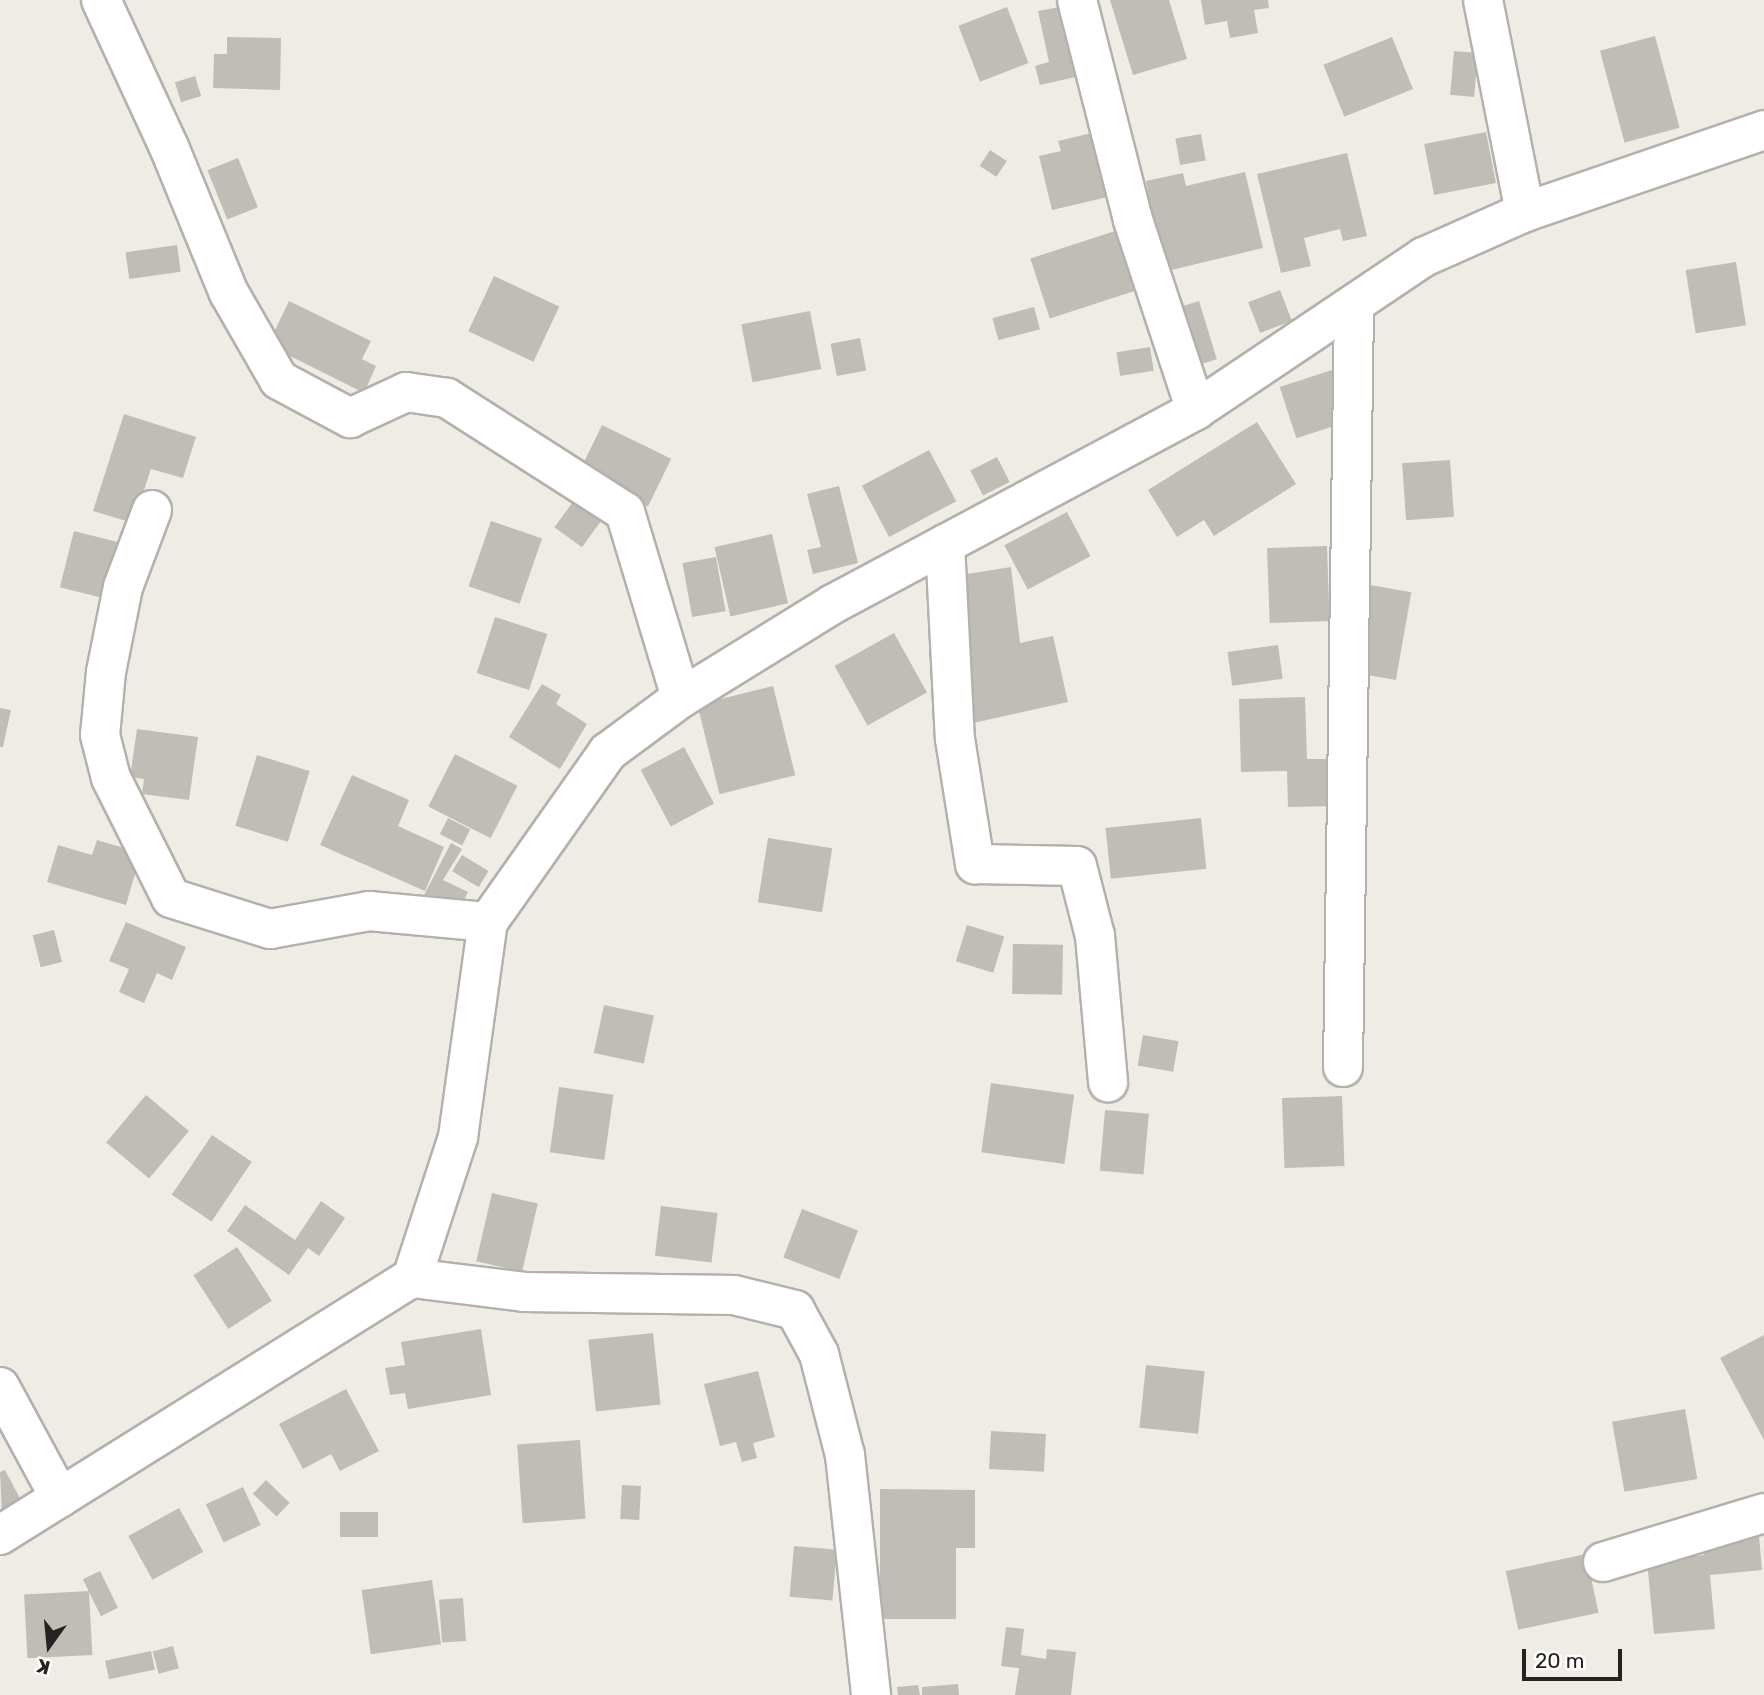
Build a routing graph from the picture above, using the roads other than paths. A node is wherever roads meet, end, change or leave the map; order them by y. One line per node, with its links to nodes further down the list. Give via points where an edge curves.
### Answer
1 (101, 0): 10 (street, via 229,293 279,380 350,418 406,392 447,398 625,512)
2 (1077, 0): 7 (street, via 1133,220)
3 (1483, 0): 5 (street)
4 (1764, 130): 5 (street)
5 (1525, 212): 6 (street, via 1424,257)
6 (1354, 308): 7 (street); 12 (street)
7 (1196, 410): 9 (street)
8 (152, 510): 11 (street, via 123,587 106,672 100,735 111,778 171,898 270,929 369,911)
9 (945, 544): 10 (street, via 833,604); 13 (street, via 955,739 975,864 1077,866 1095,936)
10 (681, 698): 11 (street, via 608,752)
11 (488, 922): 14 (street, via 458,1137)
12 (1343, 1067)
13 (1108, 1082)
14 (412, 1278): 16 (street); 20 (street, via 524,1292 734,1295 795,1310 819,1354 845,1455)
15 (0, 1387): 16 (street)
16 (60, 1498): 18 (street)
17 (1764, 1513): 19 (street)
18 (0, 1535)
19 (1603, 1562)
20 (871, 1695)

